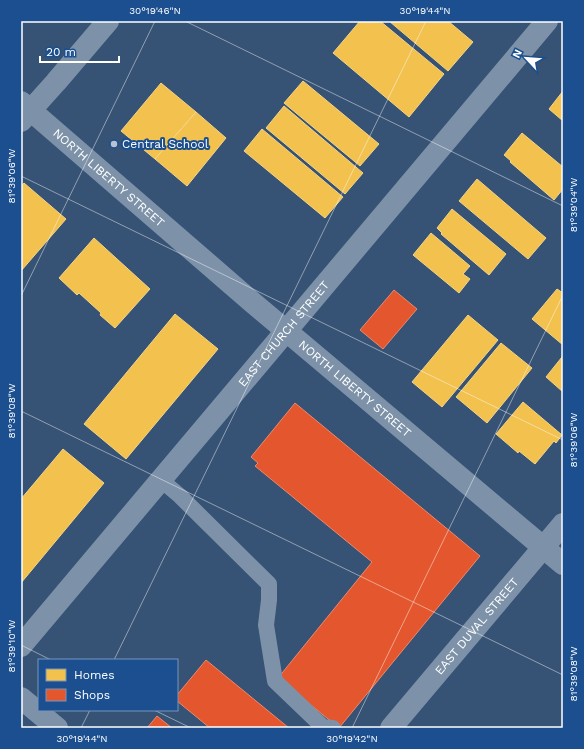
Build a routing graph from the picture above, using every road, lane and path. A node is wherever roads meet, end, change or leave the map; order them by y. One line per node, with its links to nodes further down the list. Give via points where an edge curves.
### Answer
1 (108, 21): 3 (street, via 56,82)
2 (547, 21): 4 (street, EAST CHURCH STREET)
3 (24, 111): 4 (street, NORTH LIBERTY STREET)
4 (287, 331): 5 (street, EAST CHURCH STREET); 7 (street, NORTH LIBERTY STREET)
5 (161, 480): 9 (street, EAST CHURCH STREET); 12 (lane, via 269,584 270,600 266,625 275,681 323,727)
6 (563, 524): 7 (street, EAST DUVAL STREET)
7 (543, 547): 8 (street, NORTH LIBERTY STREET); 13 (street, EAST DUVAL STREET)
8 (563, 564)
9 (21, 646)
10 (21, 698): 11 (street)
11 (57, 728)
12 (333, 728)
13 (391, 728)

